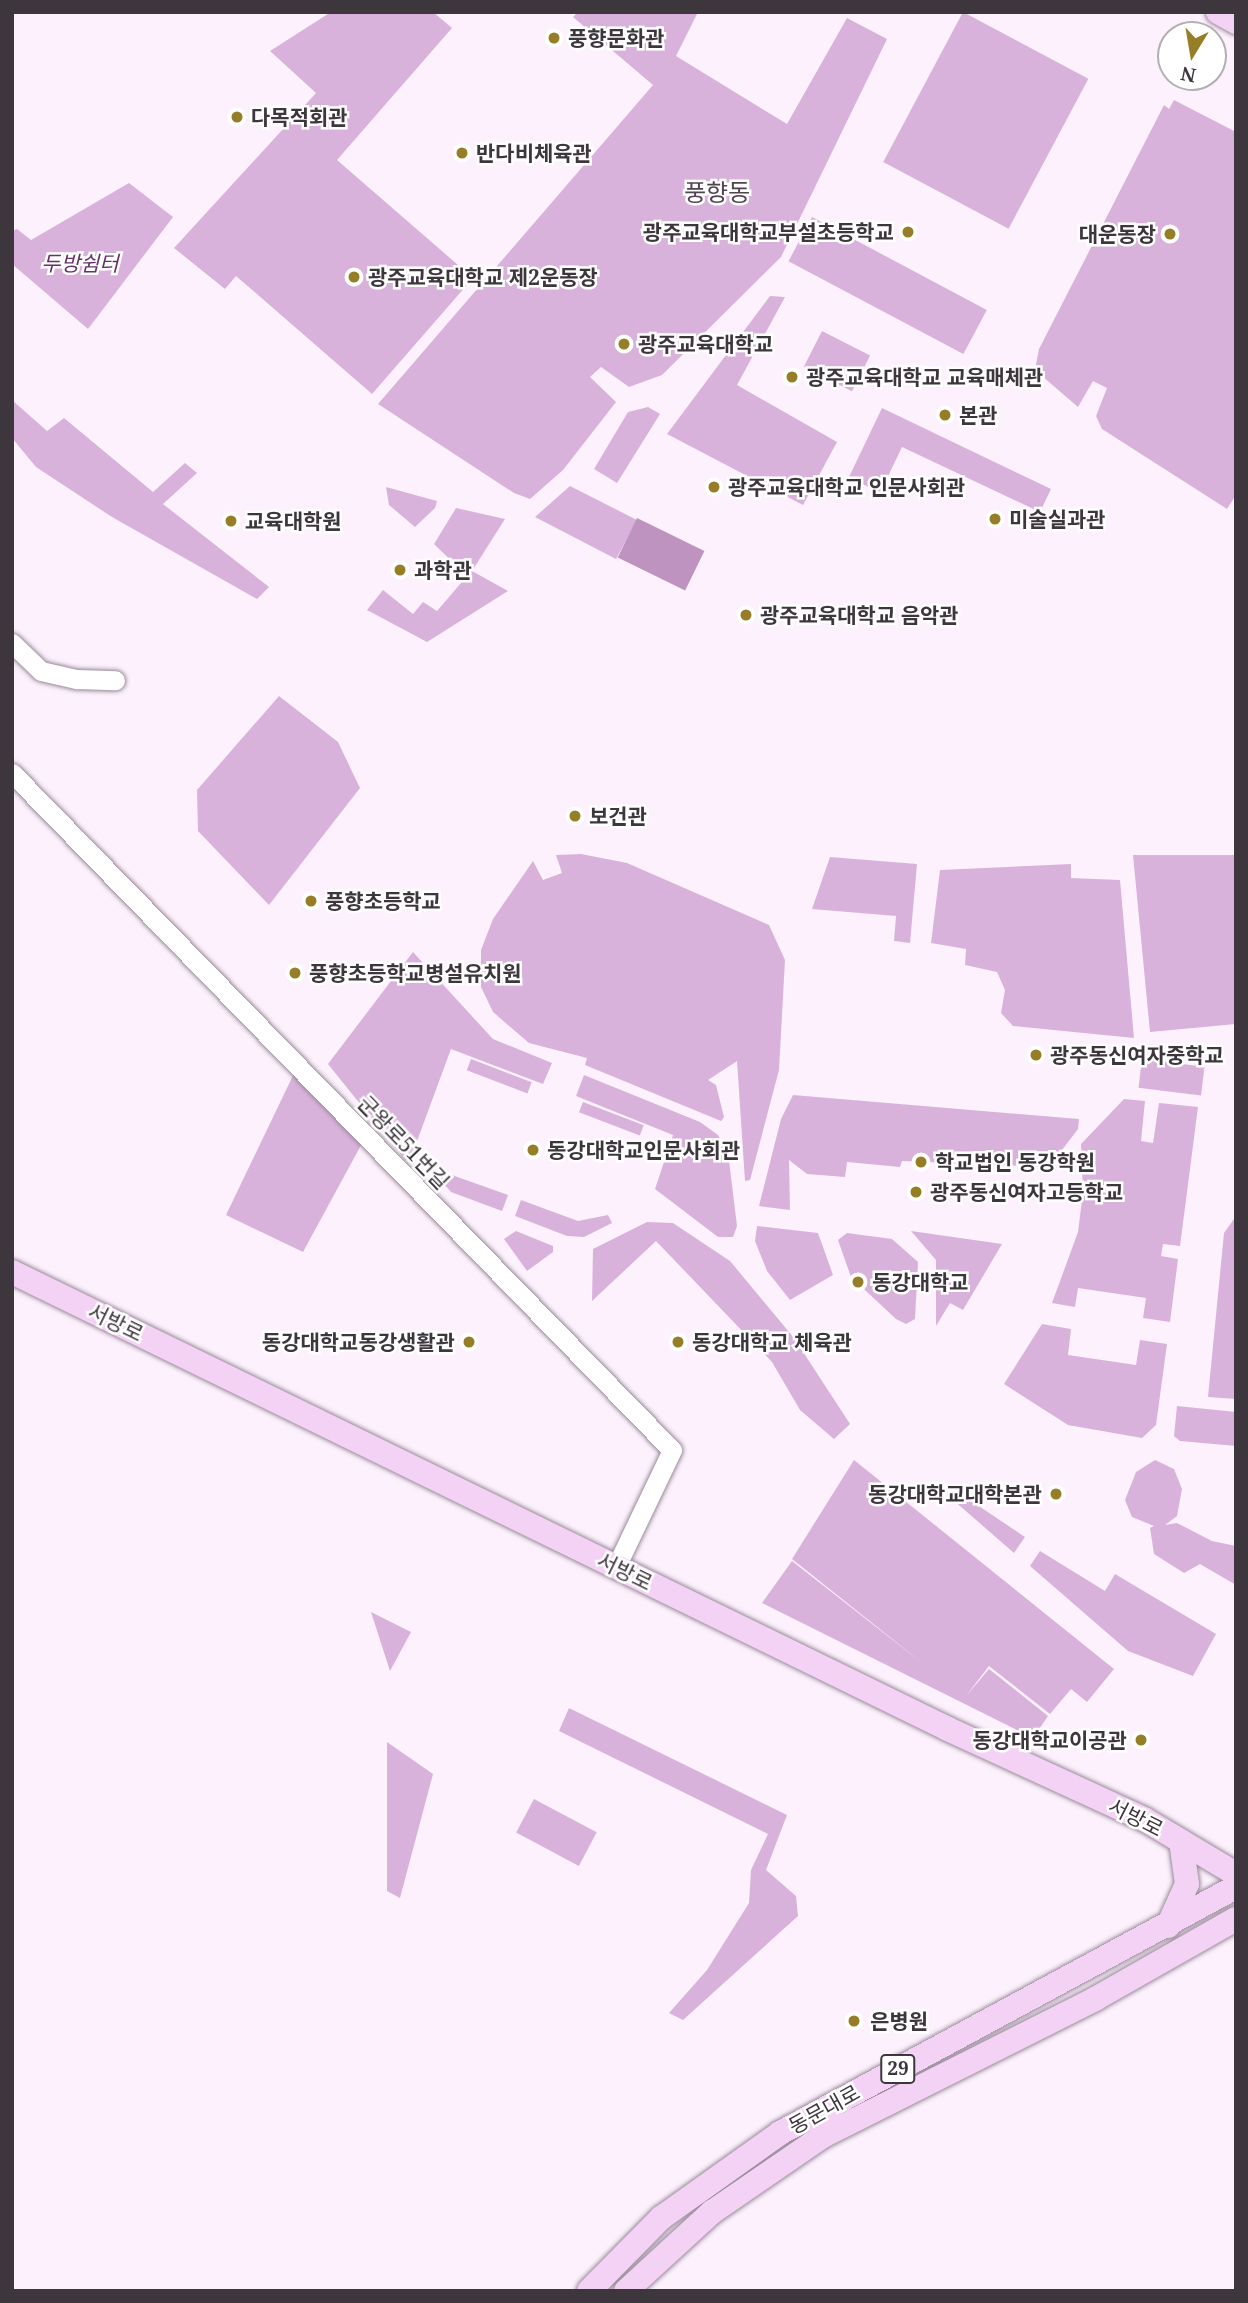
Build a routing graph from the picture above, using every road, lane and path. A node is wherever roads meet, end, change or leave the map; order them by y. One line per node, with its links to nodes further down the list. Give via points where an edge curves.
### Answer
1 (1218, 12): 2 (main road)
2 (1236, 22)
3 (12, 643): 4 (street, via 41,671 77,679)
4 (115, 680)
5 (12, 772): 7 (street, 군왕로51번길, via 672,1450)
6 (12, 1272): 7 (main road, 서방로)
7 (615, 1567): 8 (main road, 서방로, via 1144,1819)
8 (1181, 1841): 9 (main road, 서방로); 12 (main road, via 1187,1884)
9 (1236, 1874)
10 (1236, 1887): 12 (main road, 동문대로 / 29)
11 (1236, 1919): 14 (main road, 동문대로 / 29, via 1095,1998 823,2136 712,2212)
12 (1168, 1926): 13 (main road, 동문대로 / 29, via 780,2133 661,2218)
13 (589, 2291)
14 (626, 2291)

